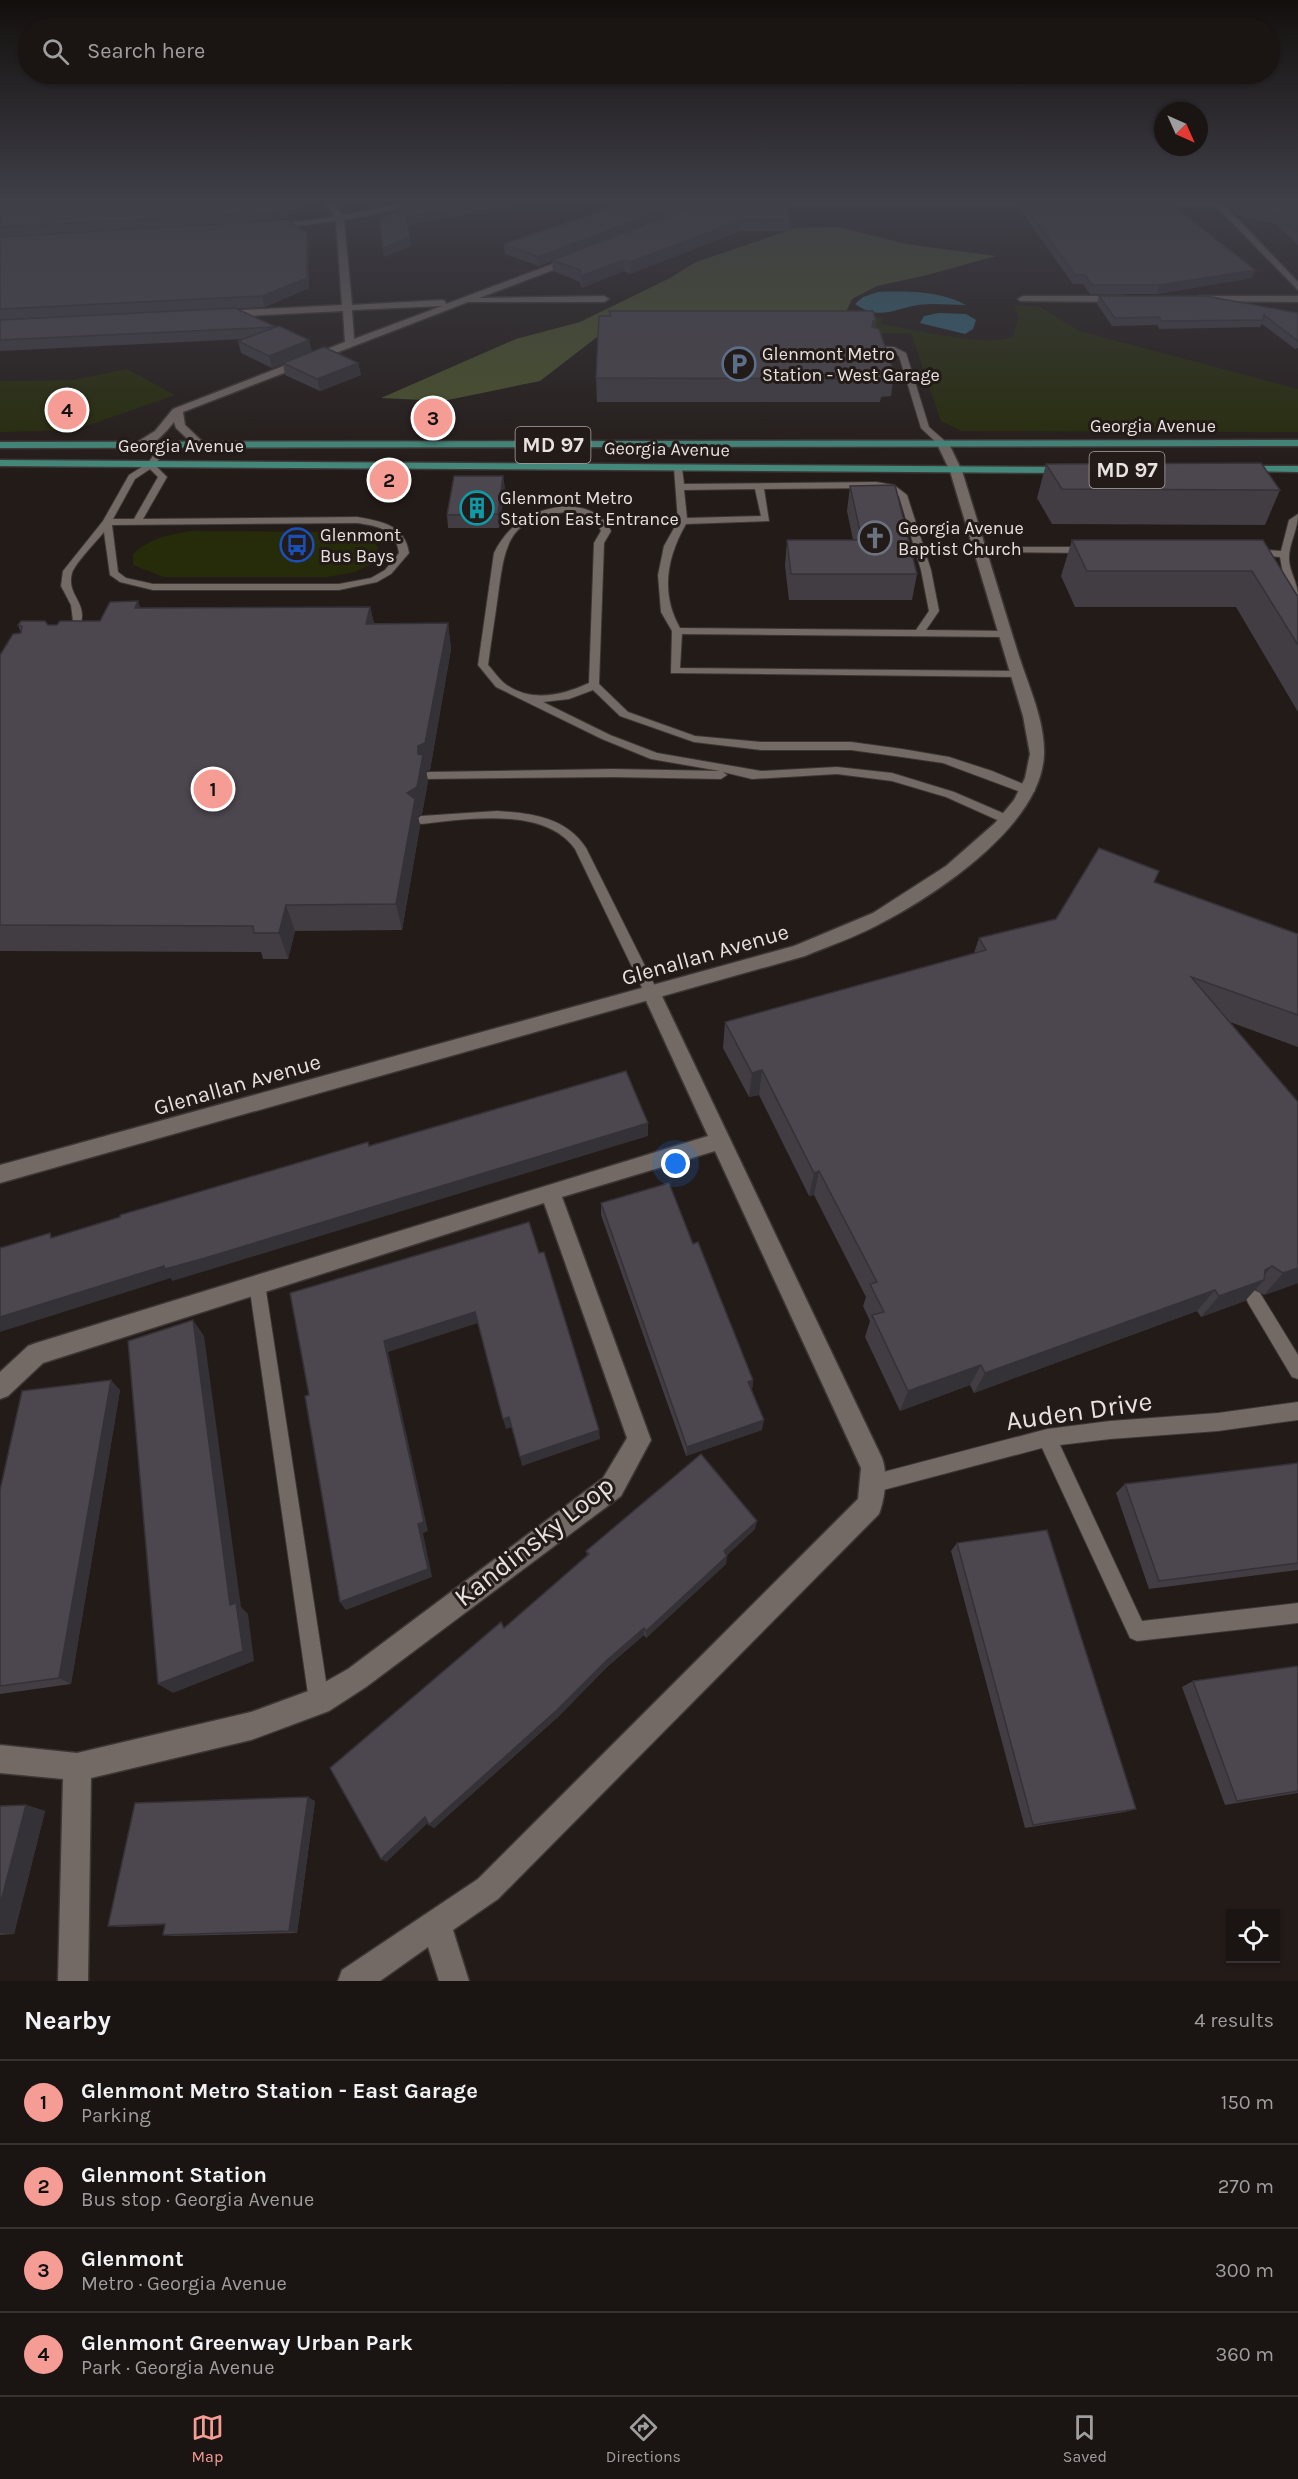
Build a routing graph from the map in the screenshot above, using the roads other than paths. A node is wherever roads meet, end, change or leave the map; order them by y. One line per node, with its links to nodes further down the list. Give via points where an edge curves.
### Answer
1 (347, 292): 9 (street)
2 (485, 292): 8 (street)
3 (604, 299): 8 (street)
4 (1023, 299): 5 (street)
5 (1132, 299)
6 (1188, 299): 7 (street)
7 (1298, 299)
8 (459, 302): 9 (street); 11 (street)
9 (348, 308): 10 (street); 11 (street)
10 (209, 315)
11 (350, 343): 13 (street)
12 (874, 348): 15 (lane, via 891,348 903,355 925,428)
13 (177, 411): 17 (street, via 159,433); 19 (street, via 180,426)
14 (1298, 443): 15 (main road, Georgia Avenue / MD 97)
15 (943, 444): 19 (main road, Georgia Avenue / MD 97); 26 (street, Glenallan Avenue)
16 (0, 446): 17 (main road, Georgia Avenue / MD 97)
17 (138, 446): 18 (main road, Georgia Avenue / MD 97)
18 (164, 446): 19 (main road, Georgia Avenue / MD 97); 21 (lane)
19 (201, 446)
20 (0, 463): 21 (main road, Georgia Avenue / MD 97)
21 (151, 465): 22 (main road, Georgia Avenue / MD 97); 31 (lane, via 132,477); 32 (lane, via 163,477)
22 (678, 468): 26 (main road, Georgia Avenue / MD 97); 28 (lane)
23 (1227, 469): 24 (main road)
24 (1298, 469)
25 (1086, 470): 26 (main road, Georgia Avenue / MD 97)
26 (956, 471): 33 (street, Glenallan Avenue)
27 (759, 486): 28 (lane); 30 (lane, via 766,519); 39 (lane, via 876,486 891,487 903,495 934,611)
28 (680, 487): 30 (lane)
29 (1298, 518): 36 (lane, via 1294,520)
30 (683, 520): 38 (lane, via 669,546 663,574 666,612)
31 (107, 522): 32 (lane); 32 (lane, via 113,573 123,580 153,587 357,585 388,572 404,554 404,544 392,528 357,520); 41 (lane, via 68,571 66,586 76,605 78,621)
32 (138, 522)
33 (980, 550): 34 (lane); 40 (street, Glenallan Avenue)
34 (1096, 550)
35 (1239, 551): 36 (lane)
36 (1284, 554): 37 (lane, via 1289,579)
37 (1298, 593)
38 (677, 631): 39 (lane); 42 (lane, via 675,671)
39 (919, 634): 40 (lane)
40 (1006, 634): 42 (street, Glenallan Avenue)
41 (64, 647)
42 (1018, 675): 47 (street, Glenallan Avenue, via 1037,755)
43 (594, 685): 44 (lane, via 569,696); 44 (lane, via 599,543 606,531 600,519 586,512 548,512 516,527 499,553 483,665 500,685); 47 (lane, via 624,714 694,739 760,746 851,746 902,753 945,760)
44 (530, 700): 45 (lane, via 655,756)
45 (761, 775): 46 (lane); 49 (lane, via 848,771 910,779)
46 (429, 776)
47 (1029, 791): 49 (street, Glenallan Avenue)
48 (421, 820): 50 (lane, via 497,815 550,823 570,834)
49 (1008, 820): 50 (street, Glenallan Avenue, via 943,877 878,918 799,951)
50 (651, 992): 51 (street); 52 (street, Glenallan Avenue)
51 (720, 1141): 53 (street); 60 (street, via 873,1467)
52 (0, 1174)
53 (549, 1192): 54 (street); 62 (street, Kandinsky Loop, via 639,1440 612,1487 357,1678)
54 (257, 1284): 57 (street, via 36,1354); 62 (lane)
55 (1254, 1298): 56 (lane)
56 (1298, 1371)
57 (0, 1389)
58 (1298, 1411): 59 (lane, Auden Drive)
59 (1047, 1438): 60 (lane, Auden Drive); 61 (lane, via 1137,1631)
60 (872, 1484): 65 (street, via 870,1504 862,1513 488,1889)
61 (1298, 1613)
62 (319, 1701): 64 (street, Kandinsky Loop, via 251,1726)
63 (0, 1758): 64 (street, Kandinsky Loop)
64 (77, 1767): 66 (street)
65 (436, 1923): 67 (street); 68 (street)
66 (73, 1981)
67 (353, 1981)
68 (454, 1981)

